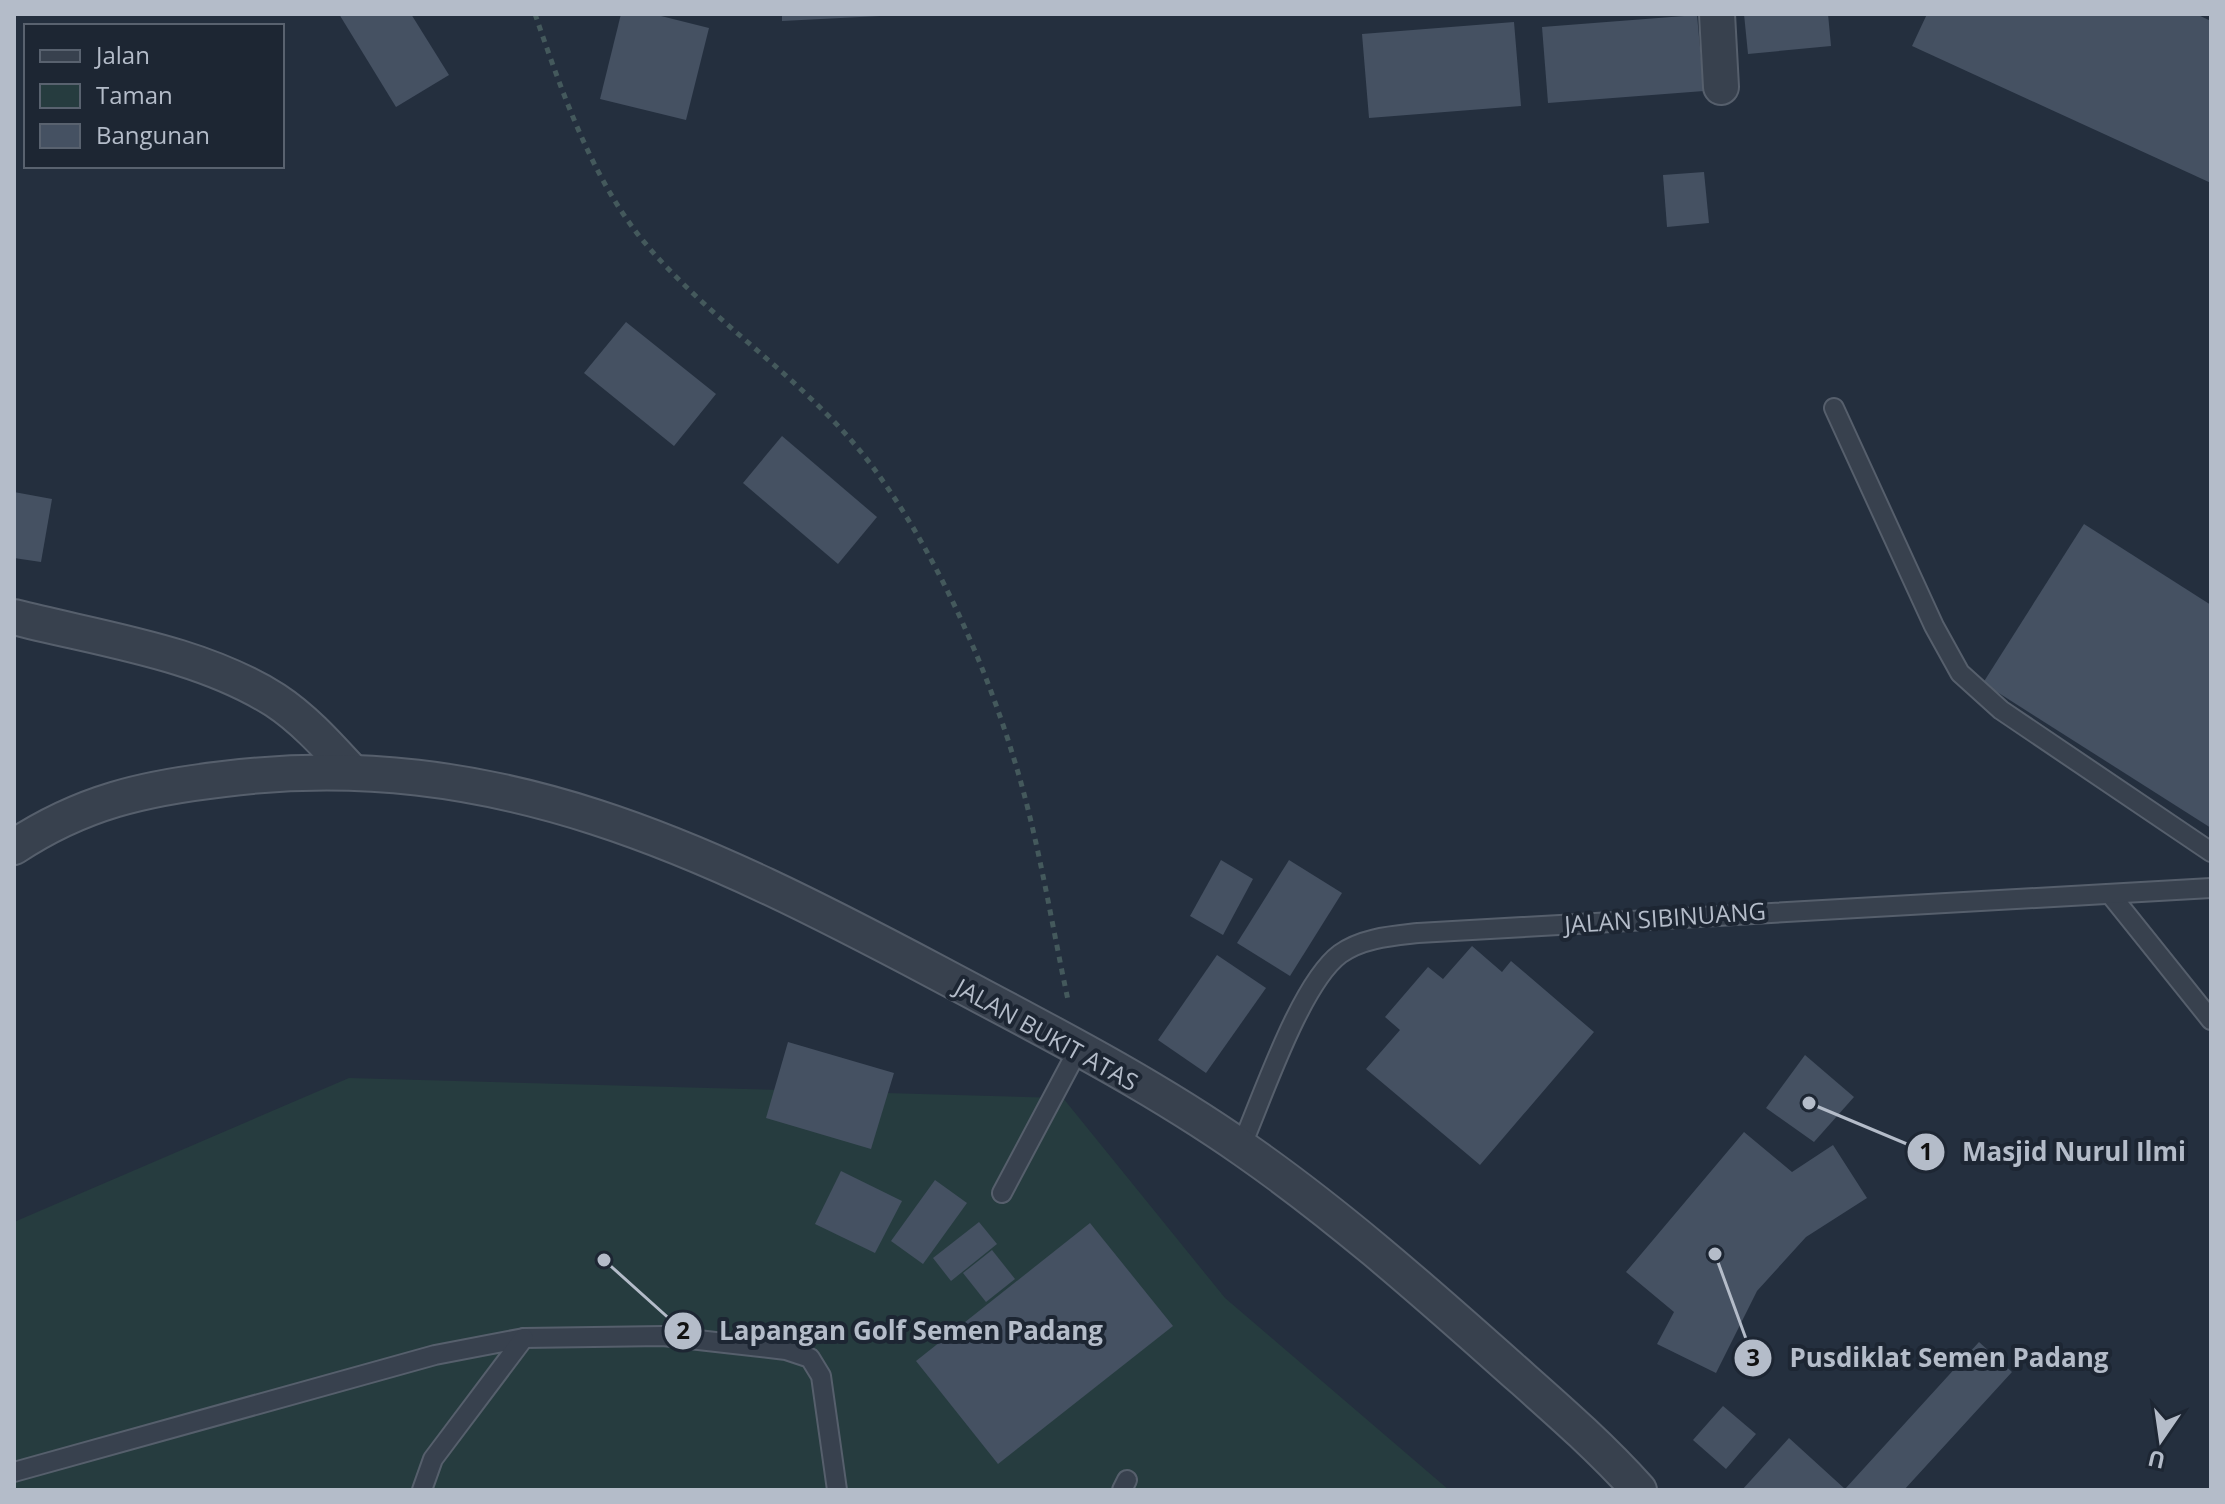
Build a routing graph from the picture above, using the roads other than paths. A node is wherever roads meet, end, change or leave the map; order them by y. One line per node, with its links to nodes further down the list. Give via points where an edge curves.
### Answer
1 (1717, 14): 2 (street)
2 (1721, 87)
3 (1834, 408): 7 (lane, via 1960,673 2001,710)
4 (14, 617): 5 (street, via 202,665 275,700)
5 (351, 771): 6 (street, JALAN BUKIT ATAS, via 250,775 151,788 93,805); 11 (street, JALAN BUKIT ATAS, via 479,784 619,822 713,859)
6 (14, 847)
7 (2211, 852)
8 (2211, 888): 9 (lane, JALAN SIBINUANG)
9 (2110, 894): 10 (lane); 12 (lane, JALAN SIBINUANG, via 1759,911 1374,939 1340,954 1316,982)
10 (2211, 1020)
11 (1079, 1048): 12 (street, JALAN BUKIT ATAS); 13 (lane)
12 (1241, 1147): 18 (street, JALAN BUKIT ATAS, via 1329,1212 1458,1322 1606,1453)
13 (1002, 1193)
14 (524, 1338): 15 (lane, via 435,1355); 16 (lane, via 433,1459); 17 (lane, via 663,1336 786,1350 810,1358 821,1376)
15 (14, 1472)
16 (422, 1490)
17 (837, 1490)
18 (1639, 1490)

